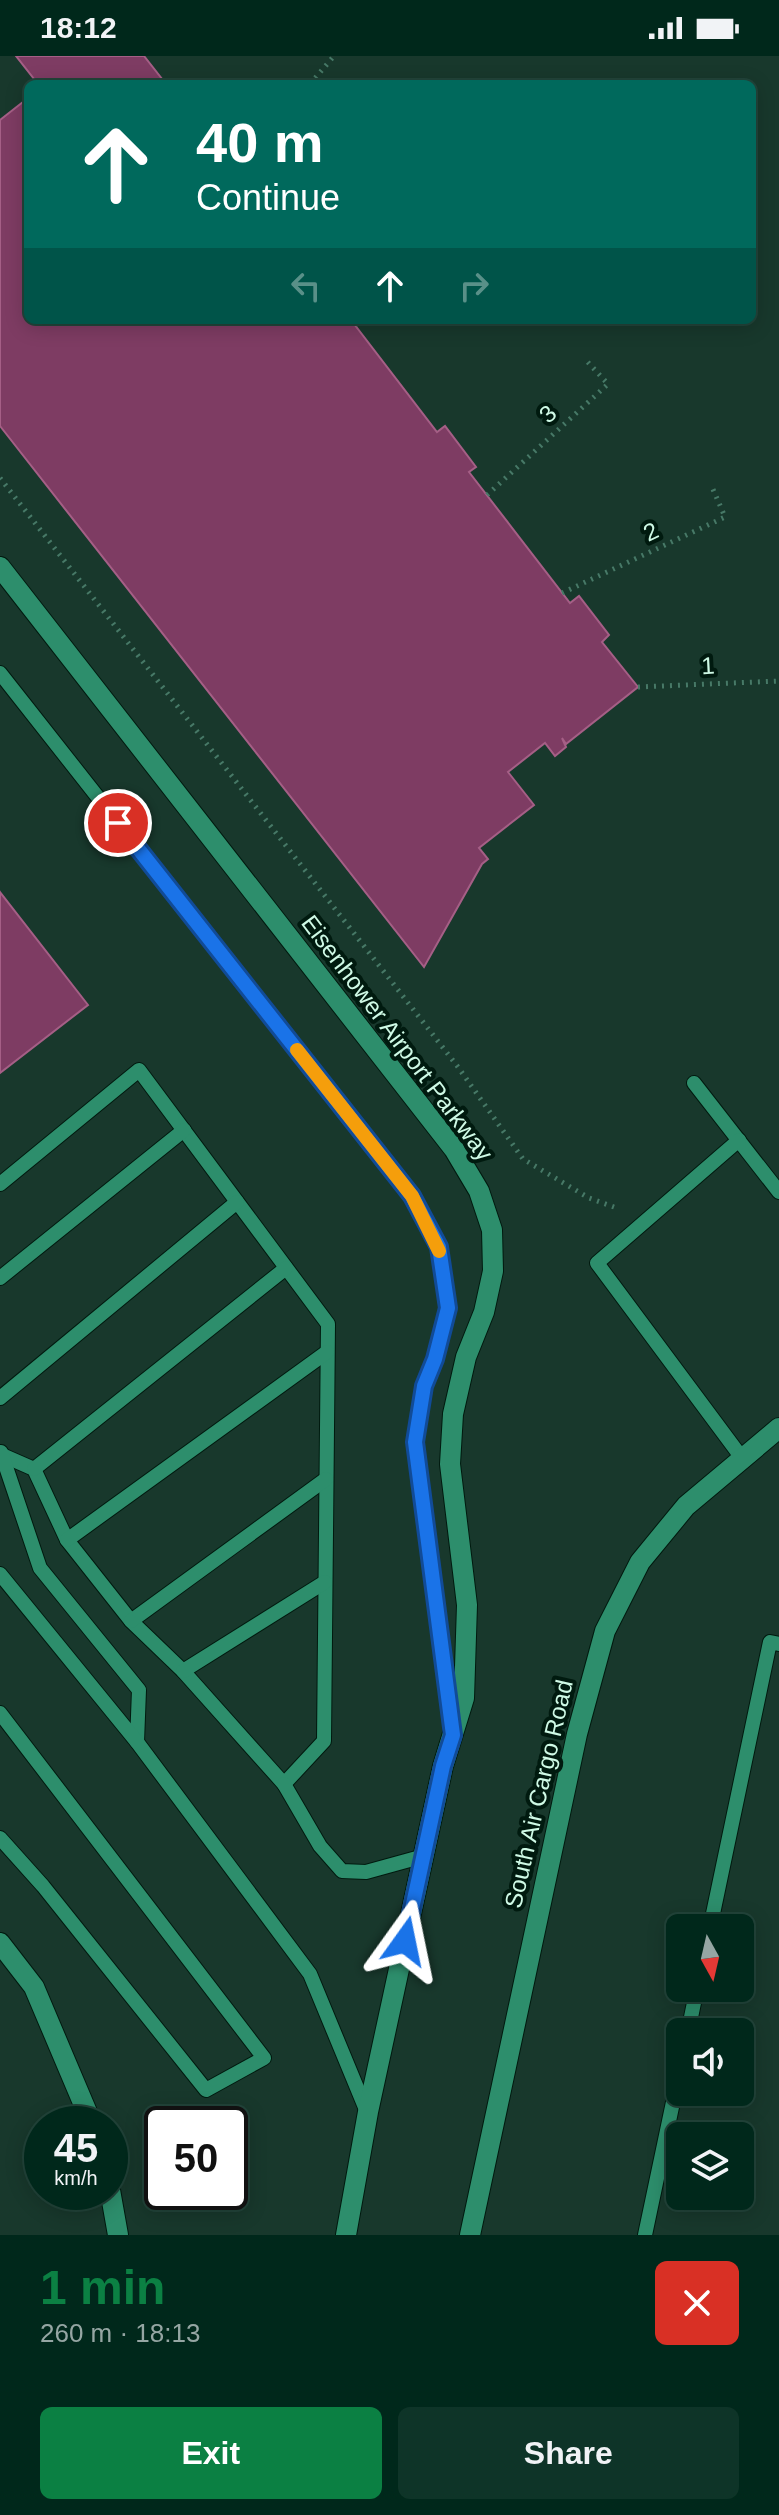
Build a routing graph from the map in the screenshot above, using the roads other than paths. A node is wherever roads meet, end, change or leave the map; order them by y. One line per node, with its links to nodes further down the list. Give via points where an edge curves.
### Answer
1 (0, 567): 25 (main road, Eisenhower Airport Parkway, via 454,1149 479,1191 492,1230 493,1271 453,1414 450,1464 467,1605 464,1698)
2 (0, 673): 25 (lane, via 412,1196 439,1247 448,1308 424,1386 415,1442)
3 (694, 1083): 5 (lane)
4 (184, 1130): 6 (lane, via 139,1070); 8 (lane); 10 (lane)
5 (739, 1140): 7 (lane); 15 (lane, via 597,1263)
6 (0, 1184)
7 (779, 1192)
8 (237, 1202): 9 (lane); 12 (lane)
9 (286, 1268): 11 (lane, via 328,1324); 16 (lane)
10 (0, 1278)
11 (327, 1352): 17 (lane); 18 (lane)
12 (0, 1398)
13 (779, 1428): 15 (main road, South Air Cargo Road)
14 (1, 1452): 16 (lane); 26 (lane, via 40,1568 139,1690)
15 (742, 1458): 38 (main road, South Air Cargo Road, via 686,1506 640,1562 605,1631 577,1734)
16 (34, 1469): 18 (lane)
17 (326, 1479): 20 (lane); 21 (lane)
18 (67, 1540): 21 (lane)
19 (0, 1574): 26 (lane)
20 (325, 1582): 23 (lane); 27 (lane, via 324,1741)
21 (131, 1621): 23 (lane)
22 (779, 1644): 30 (lane, via 770,1642)
23 (183, 1671): 27 (lane)
24 (0, 1713): 28 (lane, via 264,2058 206,2090)
25 (453, 1735): 29 (main road, Eisenhower Airport Parkway)
26 (137, 1742): 34 (lane, via 310,1974)
27 (284, 1784): 29 (lane, via 320,1846 342,1871 366,1872)
28 (0, 1838)
29 (424, 1856): 34 (main road, Eisenhower Airport Parkway)
30 (713, 1914)
31 (0, 1943): 32 (main road, via 34,1987)
32 (84, 2106)
33 (672, 2106): 39 (lane)
34 (368, 2112): 37 (main road, Eisenhower Airport Parkway)
35 (114, 2210): 36 (main road)
36 (118, 2235)
37 (346, 2235)
38 (471, 2235)
39 (645, 2235)

